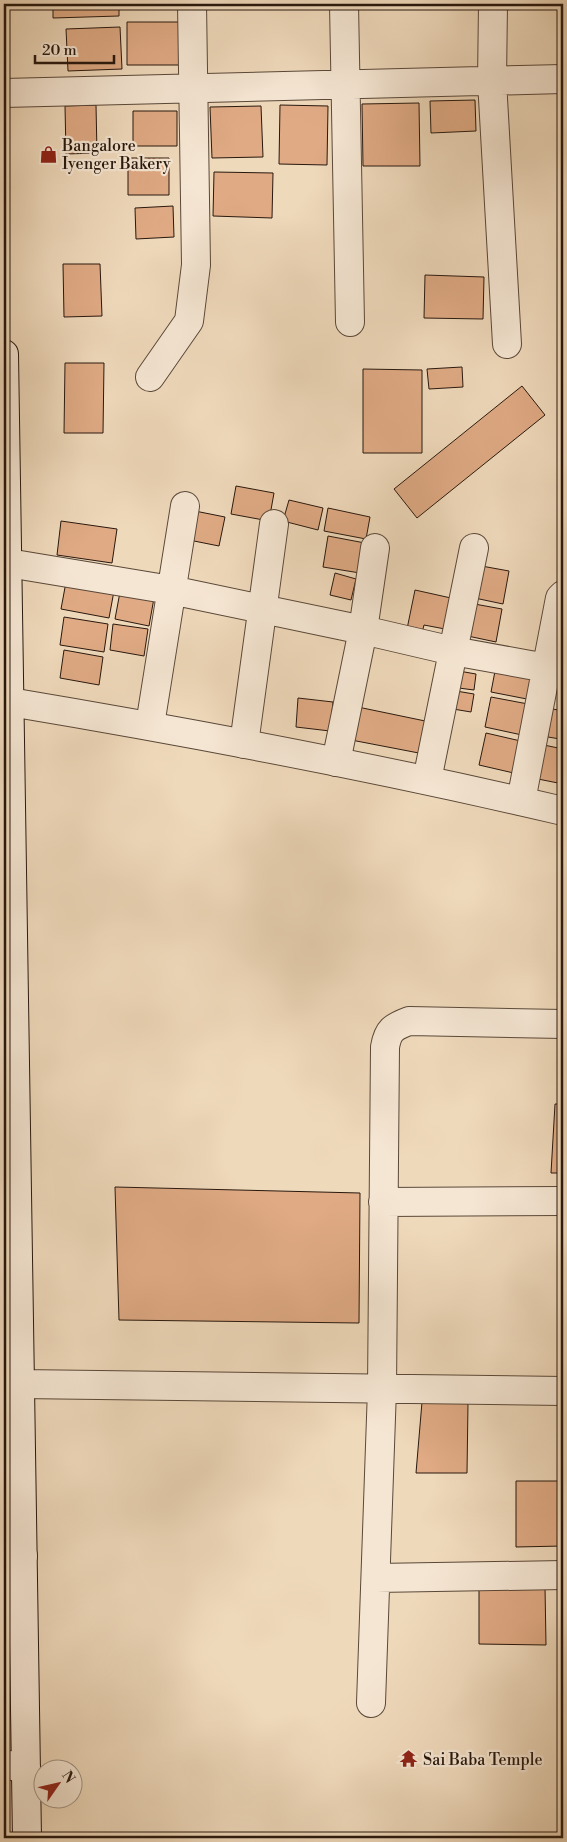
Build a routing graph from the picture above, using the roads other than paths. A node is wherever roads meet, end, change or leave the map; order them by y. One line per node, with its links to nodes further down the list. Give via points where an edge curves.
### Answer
1 (192, 4): 7 (street)
2 (344, 4): 6 (street)
3 (493, 4): 5 (street)
4 (563, 79): 5 (street)
5 (492, 81): 6 (street); 10 (street)
6 (345, 84): 7 (street); 9 (street)
7 (194, 88): 8 (street); 12 (street, via 196,265 189,321)
8 (4, 93)
9 (350, 322)
10 (506, 344)
11 (4, 354): 17 (street)
12 (150, 377)
13 (184, 506): 18 (street)
14 (274, 524): 20 (street)
15 (375, 548): 21 (street)
16 (474, 548): 22 (street)
17 (8, 563): 18 (street); 24 (street)
18 (171, 590): 20 (street); 25 (street)
19 (563, 595): 23 (street, via 560,598)
20 (263, 608): 21 (street); 26 (street)
21 (362, 630): 22 (street); 27 (street)
22 (453, 651): 23 (street); 28 (street)
23 (555, 669): 29 (street)
24 (10, 702): 25 (street); 31 (street)
25 (150, 725): 26 (street)
26 (244, 744): 27 (street)
27 (336, 762): 28 (street)
28 (427, 780): 29 (street)
29 (521, 801): 30 (street)
30 (563, 811)
31 (8, 881): 32 (street)
32 (9, 1008): 36 (street)
33 (563, 1024): 35 (street, via 409,1021 396,1026 387,1035 385,1047)
34 (563, 1201): 35 (street)
35 (383, 1202): 38 (street)
36 (11, 1232): 37 (street)
37 (12, 1383): 38 (street); 40 (street)
38 (382, 1389): 39 (street); 42 (street)
39 (563, 1391)
40 (13, 1554): 44 (street)
41 (563, 1575): 42 (street)
42 (376, 1578): 43 (street)
43 (371, 1703)
44 (15, 1767): 45 (street)
45 (27, 1838)

